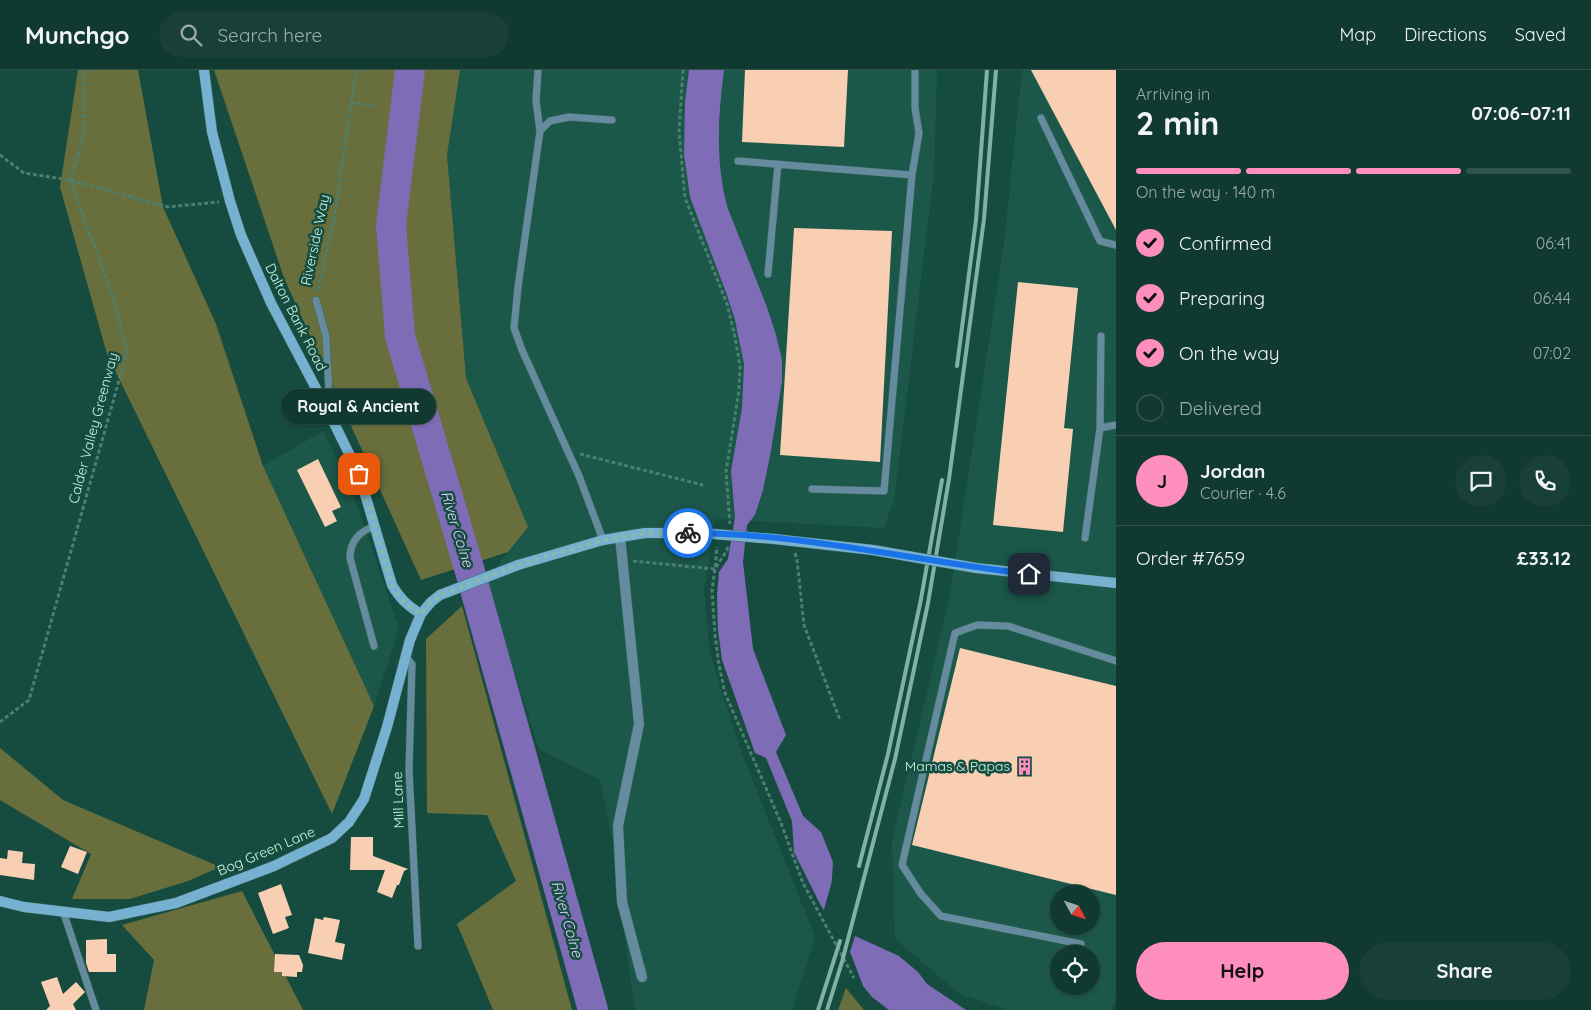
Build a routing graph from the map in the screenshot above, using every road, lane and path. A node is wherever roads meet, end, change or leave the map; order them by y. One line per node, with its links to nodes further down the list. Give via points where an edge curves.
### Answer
1 (85, 70): 16 (path, via 84,135)
2 (204, 70): 17 (main road, Dalton Bank Road, via 212,132)
3 (356, 70): 7 (path, Riverside Way)
4 (538, 70): 11 (lane, via 536,101)
5 (682, 70): 28 (path, via 679,131 685,198 727,304 740,366 726,472)
6 (915, 70): 15 (lane, via 919,133)
7 (350, 103): 8 (path); 20 (path, Riverside Way, via 335,214)
8 (374, 105)
9 (1041, 118): 18 (lane, via 1100,241)
10 (612, 120): 11 (lane, via 569,117 550,121)
11 (540, 131): 25 (lane, via 514,328)
12 (0, 155): 16 (path, via 24,173)
13 (738, 161): 14 (lane)
14 (778, 164): 15 (lane); 19 (lane)
15 (912, 175): 27 (lane, via 884,491)
16 (70, 180): 17 (path, via 168,207); 44 (path, Calder Valley Greenway, via 116,302 127,352 29,700)
17 (230, 201): 22 (main road, Dalton Bank Road, via 271,303)
18 (1116, 245)
19 (768, 274)
20 (316, 300): 22 (lane, Riverside Way, via 326,336)
21 (1101, 336): 24 (lane)
22 (330, 415): 29 (main road, Dalton Bank Road, via 359,474)
23 (1116, 425): 24 (lane)
24 (1100, 428): 31 (lane)
25 (568, 451): 26 (path); 32 (lane)
26 (703, 485)
27 (812, 489)
28 (730, 525)
29 (375, 526): 39 (main road, Dalton Bank Road, via 392,585 407,606); 40 (lane, via 360,533 351,547 350,558)
30 (620, 537): 32 (main road); 33 (main road, bridge, via 645,533 701,533); 36 (street)
31 (1085, 538)
32 (603, 540): 39 (main road, via 518,565 440,595)
33 (790, 540): 38 (main road, bridge, via 976,568); 43 (path, via 797,560 804,625)
34 (728, 542): 37 (path, via 727,550)
35 (716, 548): 37 (path)
36 (622, 560): 37 (path); 49 (street, via 639,724 618,826 622,902)
37 (715, 569): 50 (path, via 712,590 715,635 726,693 803,883)
38 (1116, 583)
39 (421, 614): 41 (main road, Bog Green Lane)
40 (374, 646)
41 (405, 656): 46 (main road, Bog Green Lane, via 364,799 349,822 332,838 274,866 176,903 109,917); 48 (lane, Mill Lane, via 412,664 409,770)
42 (1116, 661): 47 (lane, via 1008,626 976,625 955,633 902,865 921,894 942,916)
43 (840, 720)
44 (0, 722)
45 (0, 901): 46 (main road, Bog Green Lane)
46 (63, 912): 51 (lane)
47 (1081, 944)
48 (418, 946)
49 (642, 977)
50 (854, 978)
51 (96, 1010)

